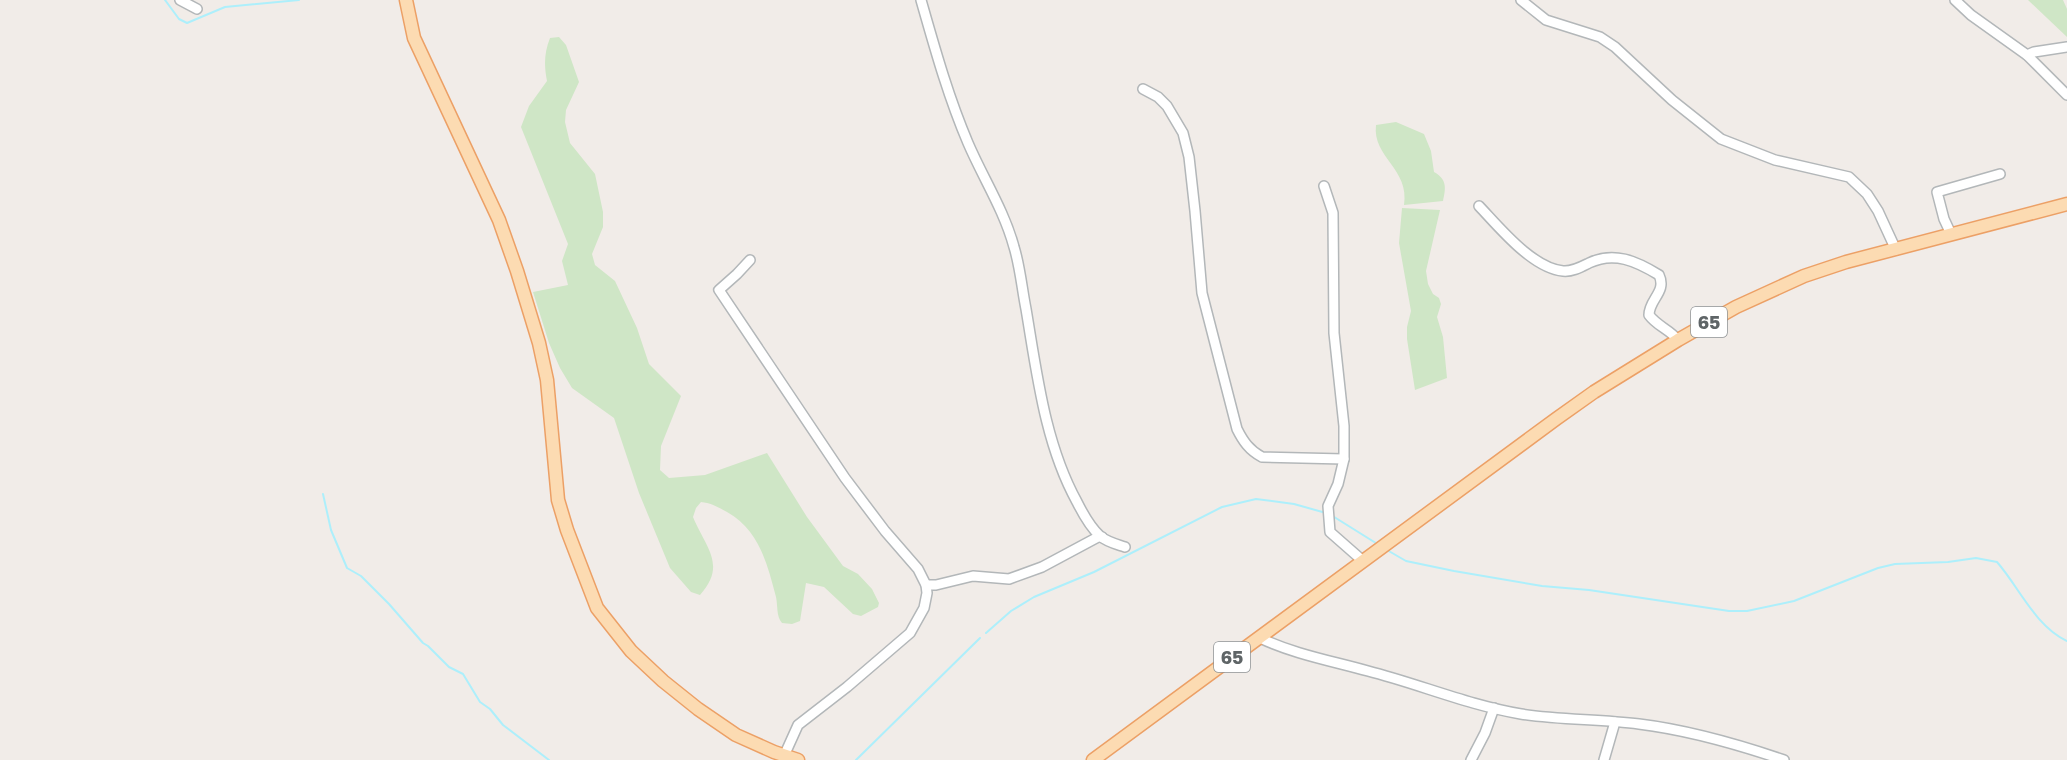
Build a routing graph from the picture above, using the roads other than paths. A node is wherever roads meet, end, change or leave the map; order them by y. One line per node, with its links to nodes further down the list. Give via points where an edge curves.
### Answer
1 (180, 0): 6 (street)
2 (406, 0): 27 (main road, via 414,38 518,271 547,380 558,500 597,608 631,651 678,694 736,735)
3 (921, 0): 20 (street, via 948,92 1015,249 1051,442 1070,489 1093,529)
4 (1521, 0): 16 (street, via 1546,20 1600,37 1615,47 1721,139 1775,160 1849,177 1878,211)
5 (1954, 0): 8 (street)
6 (197, 9)
7 (2067, 47): 8 (street)
8 (2027, 55): 10 (street)
9 (1143, 88): 19 (street, via 1167,106 1183,133 1189,157 1202,293 1237,429 1244,442 1262,457)
10 (2067, 95)
11 (2000, 174): 15 (street, via 1937,192)
12 (1324, 186): 19 (street, via 1333,213 1334,333)
13 (2067, 204): 15 (main road, 65)
14 (1479, 206): 18 (street, via 1549,268 1570,271 1609,256 1632,261 1659,275 1662,285 1649,315)
15 (1951, 234): 16 (main road, 65)
16 (1896, 250): 18 (main road, 65, via 1804,276 1736,307)
17 (750, 260): 23 (street, via 719,290 845,478 918,569)
18 (1678, 340): 22 (main road, 65, via 1594,392)
19 (1344, 459): 22 (street, via 1328,506 1330,532)
20 (1102, 537): 21 (street); 23 (street, via 1009,579 973,576)
21 (1125, 547)
22 (1368, 558): 24 (main road, 65)
23 (926, 585): 27 (street, via 924,609 910,633 798,725)
24 (1260, 638): 25 (street); 29 (main road, 65)
25 (1494, 708): 26 (street); 30 (street)
26 (1615, 722): 31 (street); 32 (street, via 1676,730)
27 (784, 756): 28 (main road)
28 (798, 760)
29 (1093, 760)
30 (1471, 760)
31 (1605, 760)
32 (1784, 760)

